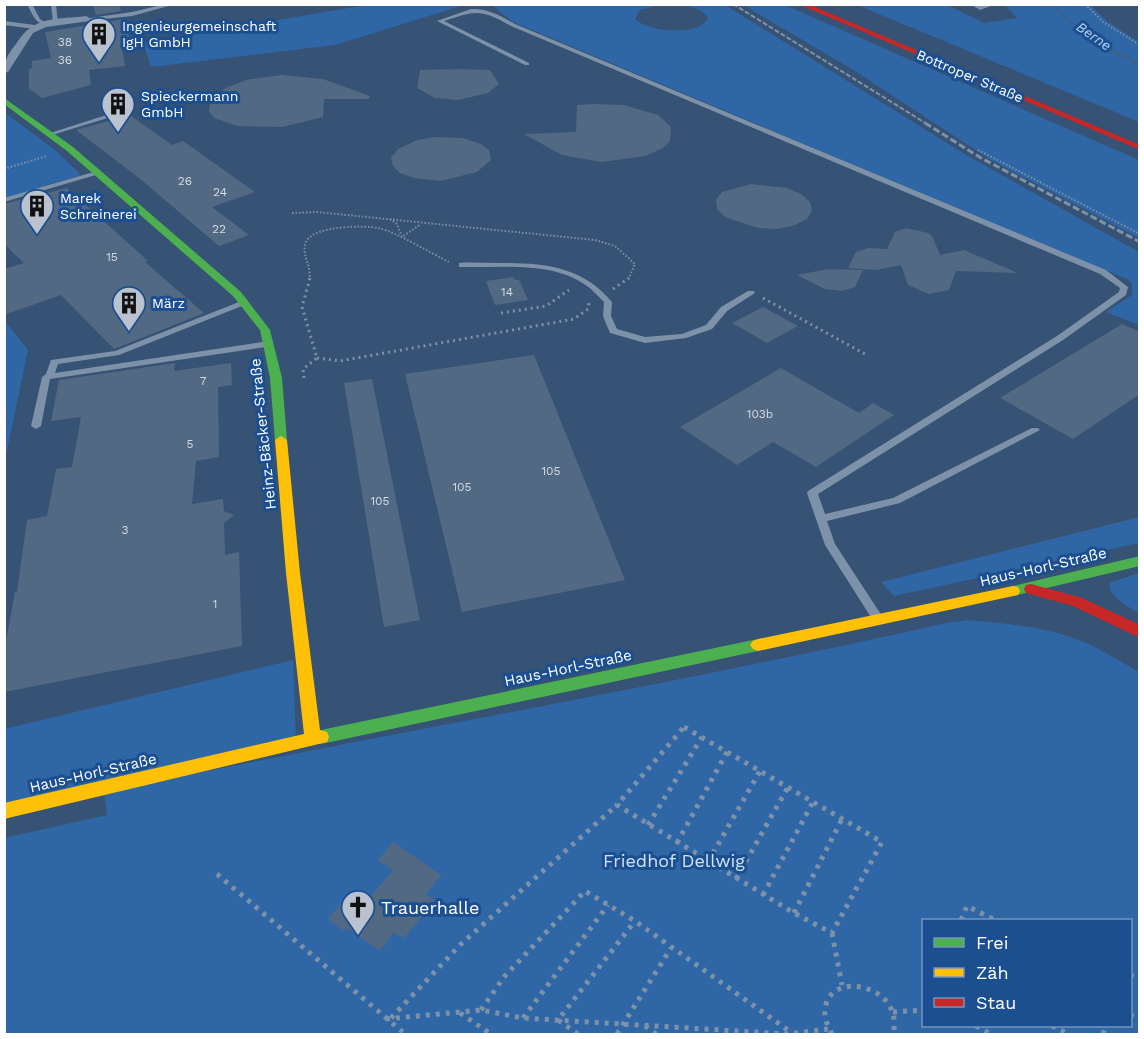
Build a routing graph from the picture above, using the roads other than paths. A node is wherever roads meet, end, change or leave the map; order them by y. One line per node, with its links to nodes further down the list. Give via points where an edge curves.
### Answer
1 (29, 4): 13 (lane)
2 (53, 4): 12 (lane)
3 (174, 4): 10 (lane)
4 (483, 4): 9 (lane)
5 (801, 4): 20 (street, Bottroper Straße)
6 (831, 4): 18 (street, Bottroper Straße)
7 (972, 4): 8 (lane, via 980,8)
8 (994, 4)
9 (490, 11): 14 (lane, via 468,11 440,22); 30 (lane, via 513,25 1103,272 1124,286 1124,293 1060,338 812,493)
10 (86, 19): 12 (street)
11 (4, 23): 13 (lane)
12 (56, 23): 13 (street)
13 (40, 26): 15 (street, via 24,36)
14 (527, 64)
15 (4, 70)
16 (4, 100): 19 (street, Heinz-Bäcker-Straße)
17 (122, 112): 19 (lane)
18 (1118, 123)
19 (50, 134): 21 (street, Heinz-Bäcker-Straße)
20 (1140, 148)
21 (98, 173): 22 (lane); 25 (street, Heinz-Bäcker-Straße)
22 (4, 200)
23 (462, 265): 24 (lane, via 525,264 549,268 596,286 608,302 607,316 613,331 645,340 683,336 709,327 724,309)
24 (751, 293)
25 (244, 302): 26 (street, Heinz-Bäcker-Straße, via 265,330); 27 (lane, via 116,353 54,362)
26 (270, 344): 27 (lane); 35 (street, Heinz-Bäcker-Straße)
27 (50, 376): 28 (lane, via 46,377)
28 (36, 426)
29 (1035, 430): 30 (lane, via 896,501)
30 (821, 519): 33 (lane, via 830,544)
31 (1140, 561): 32 (street, Haus-Horl-Straße)
32 (1029, 588): 33 (street, Haus-Horl-Straße); 34 (street, via 1077,602)
33 (879, 619): 35 (street, Haus-Horl-Straße)
34 (1140, 632)
35 (313, 740): 36 (street, Haus-Horl-Straße)
36 (4, 811)

